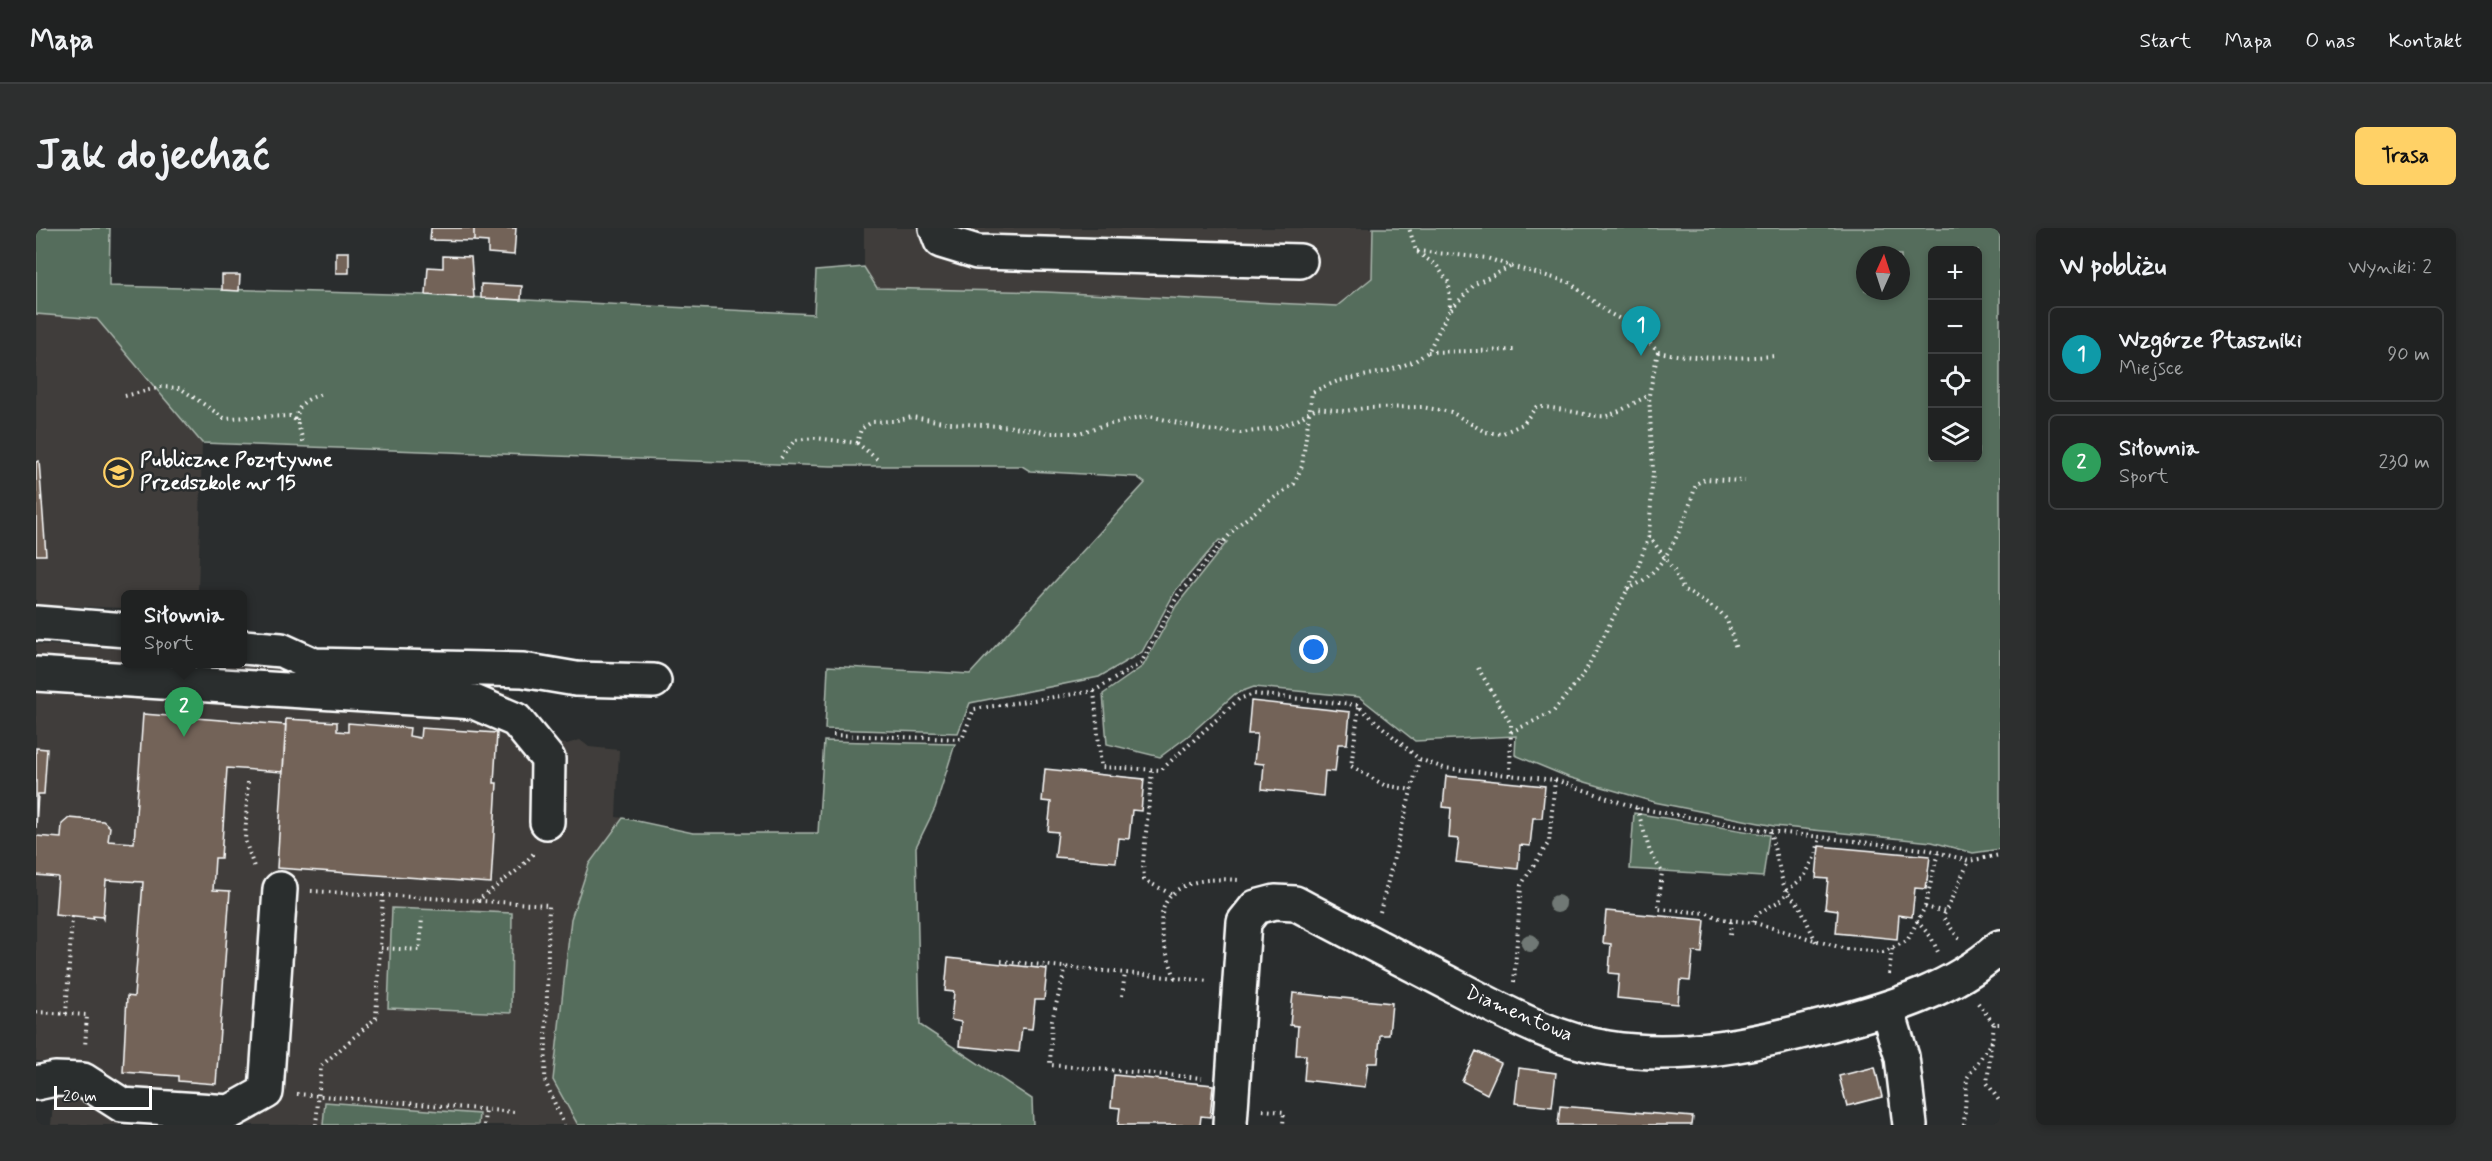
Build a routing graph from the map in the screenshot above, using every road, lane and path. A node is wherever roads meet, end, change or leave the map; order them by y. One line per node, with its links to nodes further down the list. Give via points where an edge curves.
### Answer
1 (936, 228): 4 (street, via 941,241 977,252)
2 (1409, 228): 3 (path)
3 (1416, 251): 5 (path, via 1487,258); 6 (path, via 1437,266 1449,283)
4 (1300, 261)
5 (1510, 267): 6 (path, via 1475,284); 9 (path, via 1569,282 1607,312 1635,327)
6 (1450, 309): 8 (path)
7 (1517, 350): 8 (path)
8 (1428, 352): 14 (path, via 1388,371 1338,381 1312,392)
9 (1658, 352): 10 (path, via 1716,359); 12 (path)
10 (1776, 356)
11 (322, 394): 15 (path, via 301,403)
12 (1648, 395): 14 (path, via 1604,416 1552,406 1536,407 1523,424 1502,434 1485,432 1450,412 1422,407); 21 (path, via 1653,471)
13 (124, 396): 15 (path, via 160,387 180,388 224,418 280,415)
14 (1308, 411): 16 (path, via 1275,428 1241,433 1206,430 1150,416 1079,433 912,417 872,422 861,429); 31 (path, via 1302,466 1294,484 1237,526 1184,587 1141,663)
15 (297, 421): 17 (path)
16 (857, 443): 18 (path, via 795,440); 19 (path)
17 (304, 444)
18 (781, 458)
19 (877, 459)
20 (1745, 481): 22 (path, via 1705,479 1696,484 1680,533)
21 (1649, 536): 22 (path); 23 (path)
22 (1664, 555): 23 (path, via 1639,585); 27 (path, via 1683,589 1727,620)
23 (1627, 589): 33 (path, via 1584,672 1553,712)
24 (36, 623): 25 (street)
25 (121, 630)
26 (247, 647): 30 (street, via 281,650 314,665 523,670 576,680)
27 (1736, 649)
28 (1478, 668): 33 (path, via 1511,724)
29 (36, 674): 42 (street, via 474,702 516,720 548,759)
30 (654, 681)
31 (1094, 691): 34 (path, via 974,709 962,739); 36 (path, via 1101,767)
32 (1359, 707): 35 (path); 36 (path, via 1254,694 1239,699 1161,770); 40 (path, via 1351,766 1384,785)
33 (1511, 732): 37 (path)
34 (833, 735)
35 (1419, 759): 37 (path, via 1444,768); 40 (path)
36 (1152, 771): 51 (path, via 1144,880)
37 (1510, 775): 38 (path)
38 (1555, 780): 41 (path); 74 (path, via 1549,842 1521,885)
39 (248, 782): 49 (path, via 245,840 256,876)
40 (1412, 790): 54 (path)
41 (1637, 808): 43 (path); 59 (path, via 1650,852 1662,872 1658,909 1707,913)
42 (547, 822): 53 (path, via 534,854)
43 (1770, 831): 44 (path); 50 (path)
44 (1820, 837): 45 (path); 50 (path, via 1804,877)
45 (1938, 852): 47 (path); 55 (path)
46 (2000, 855): 47 (path)
47 (1969, 861): 56 (path)
48 (1241, 880): 51 (path, via 1194,880)
49 (280, 889): 52 (path); 87 (street)
50 (1787, 892): 61 (path, via 1757,914); 63 (path, via 1800,906)
51 (1171, 894): 73 (path, via 1163,912 1162,931)
52 (383, 895): 53 (path); 66 (path)
53 (476, 901): 95 (path, via 549,906 545,1081)
54 (1383, 902)
55 (1925, 907): 56 (path); 60 (path)
56 (1946, 912): 64 (path, via 1944,917)
57 (72, 917): 80 (path)
58 (422, 917): 66 (path, via 420,950)
59 (1731, 920): 61 (path); 62 (path)
60 (1917, 921): 67 (path, via 1907,941); 68 (path, via 1931,937)
61 (1753, 922): 63 (path)
62 (1730, 935)
63 (1816, 942): 67 (path, via 1883,952)
64 (1960, 942)
65 (2000, 947): 78 (street, Diamentowa, via 1940,988)
66 (380, 948): 88 (path, via 376,1018 321,1066)
67 (1892, 948): 72 (path)
68 (1939, 956)
69 (1001, 961): 70 (path)
70 (1066, 967): 71 (path); 85 (path, via 1052,1020 1050,1065)
71 (1125, 973): 73 (path); 76 (path)
72 (1889, 976)
73 (1175, 978): 75 (path)
74 (1514, 984)
75 (1240, 985): 78 (street, Diamentowa, via 1244,922 1256,907 1275,902 1295,903 1494,1006 1558,1034 1606,1048 1657,1053 1708,1050 1790,1035); 92 (street, Diamentowa)
76 (1122, 996)
77 (1974, 998): 82 (path)
78 (1887, 1009): 96 (street, via 1902,1057)
79 (36, 1012): 80 (path)
80 (66, 1014): 81 (path)
81 (87, 1015)
82 (1994, 1024): 83 (path); 84 (path)
83 (2000, 1024)
84 (1992, 1041): 89 (path, via 1987,1083); 97 (path, via 1967,1078)
85 (1189, 1076)
86 (36, 1083): 87 (street, via 83,1080 122,1105 230,1112)
87 (266, 1092): 88 (path)
88 (318, 1096): 90 (path); 93 (path)
89 (2000, 1102)
90 (485, 1109): 91 (path); 94 (path)
91 (515, 1112)
92 (1230, 1123)
93 (316, 1125)
94 (484, 1125)
95 (564, 1125)
96 (1910, 1125)
97 (1964, 1125)

